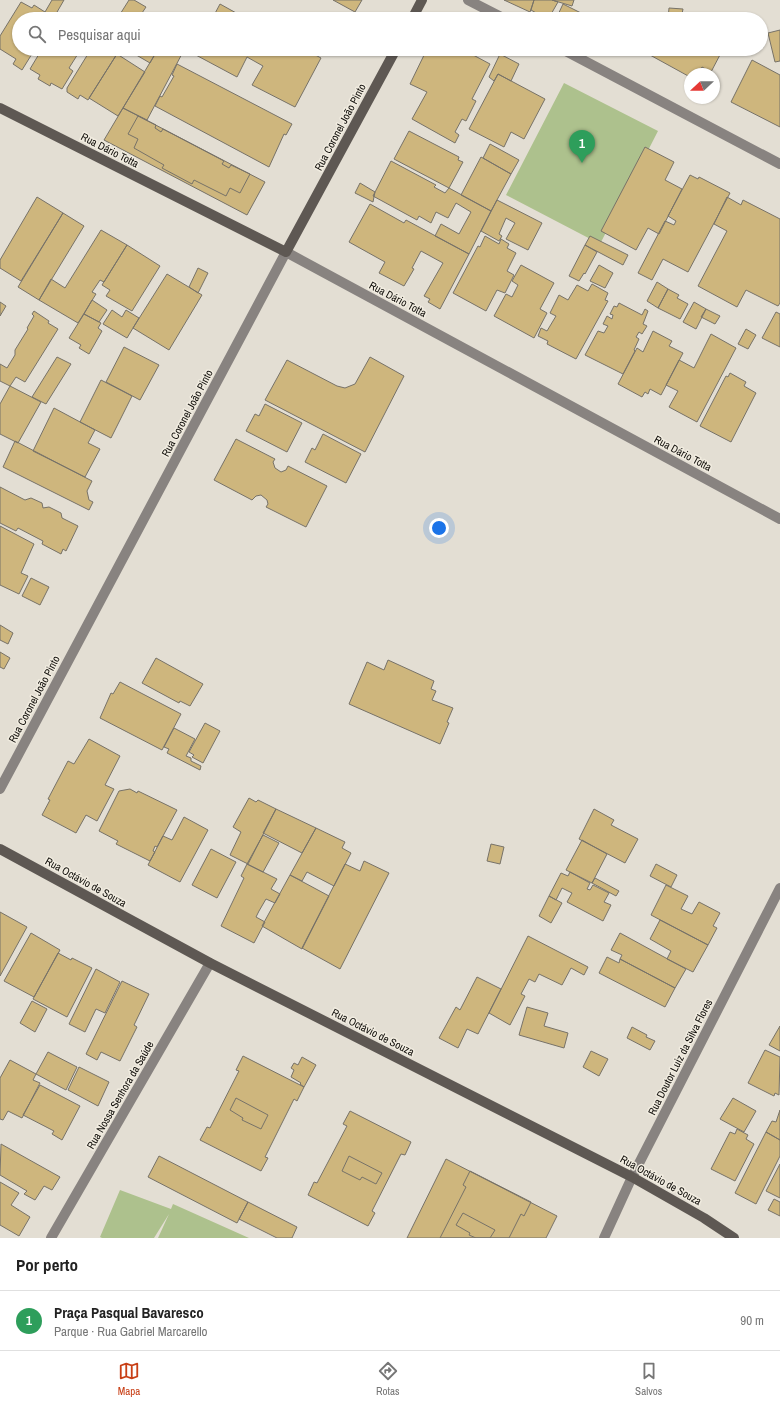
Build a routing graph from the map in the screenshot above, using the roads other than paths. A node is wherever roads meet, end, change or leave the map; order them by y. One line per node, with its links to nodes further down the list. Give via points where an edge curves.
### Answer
1 (422, 0): 3 (street)
2 (468, 0): 4 (street)
3 (416, 12)
4 (491, 12)
5 (392, 56): 9 (street, Rua Coronel João Pinto)
6 (575, 56): 8 (street)
7 (0, 108): 9 (street, Rua Dário Totta)
8 (780, 164)
9 (286, 252): 10 (street, Rua Dário Totta); 11 (street, Rua Coronel João Pinto)
10 (780, 519)
11 (0, 789)
12 (0, 849): 14 (street, Rua Octávio de Souza)
13 (780, 888): 15 (street, Rua Doutor Luiz da Silva Flores)
14 (210, 964): 15 (street, Rua Octávio de Souza); 16 (street, Rua Nossa Senhora da Saúde)
15 (632, 1177): 17 (street, Rua Doutor Luiz da Silva Flores); 18 (street, Rua Octávio de Souza)
16 (51, 1238)
17 (604, 1238)
18 (734, 1238)

